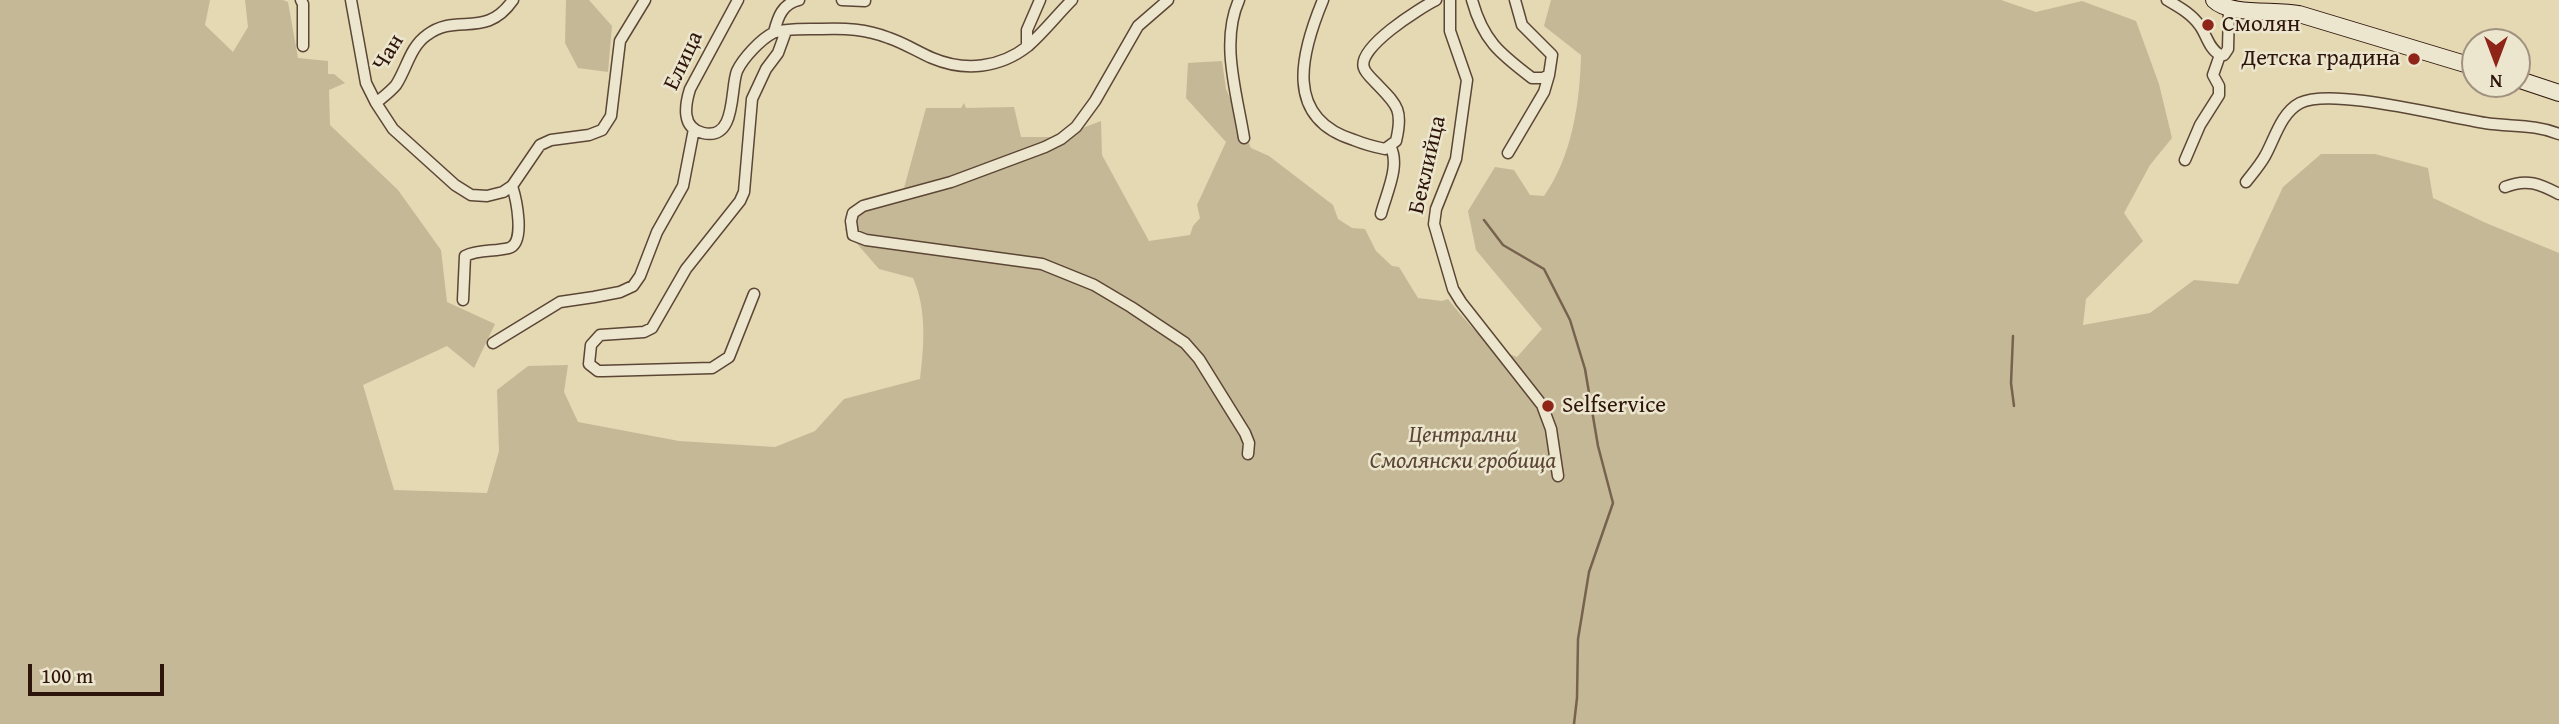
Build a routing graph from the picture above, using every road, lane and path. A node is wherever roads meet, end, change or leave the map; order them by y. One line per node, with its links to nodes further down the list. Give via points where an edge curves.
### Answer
1 (301, 0): 22 (street)
2 (351, 0): 29 (street, via 366,83)
3 (513, 0): 29 (street, Чан, via 489,22 445,27 425,36 394,87)
4 (645, 0): 37 (street, via 620,41 611,116 602,130 540,145)
5 (738, 0): 30 (street, Елица, via 690,89 685,105)
6 (799, 0): 21 (street, via 777,18)
7 (842, 0): 19 (street)
8 (1040, 0): 23 (street, via 1027,30)
9 (1072, 0): 23 (street)
10 (1168, 0): 44 (street, via 1138,26 1095,101 1061,139 951,182 857,209 851,221 853,235 1042,264 1113,296 1173,334 1199,359 1245,433)
11 (1239, 0): 32 (street, via 1230,29)
12 (1323, 0): 33 (street, via 1306,45 1310,111 1343,137 1377,148)
13 (1436, 0): 33 (street, via 1372,45 1363,60 1369,75 1398,106 1398,132)
14 (1450, 0): 45 (street, Беклийца, via 1450,31 1466,80 1455,159 1434,224 1461,302 1542,405 1551,429)
15 (1472, 0): 26 (street, via 1480,27 1494,45 1532,78)
16 (1515, 0): 26 (street, via 1522,25 1552,55)
17 (2167, 0): 24 (street, via 2193,18)
18 (2214, 0): 20 (street)
19 (865, 1)
20 (2229, 9): 24 (street, via 2228,49); 25 (street, via 2293,13)
21 (780, 32): 23 (street, via 860,29 933,59 972,67 1004,60); 30 (street, via 761,42 737,72 729,118 721,128 705,134); 41 (street, via 778,53 752,99 740,201 686,270 652,328 600,335 591,345 590,364 603,372 720,365 729,357)
22 (303, 46)
23 (1027, 46)
24 (2220, 55): 35 (street, via 2213,75 2219,95)
25 (2461, 63)
26 (1549, 75): 34 (street)
27 (2531, 84): 28 (street)
28 (2559, 93)
29 (376, 103): 37 (street, via 393,129 454,186 471,195 487,196)
30 (694, 129): 43 (street, via 683,186 633,286 560,302)
31 (2559, 134): 36 (street, via 2536,126 2490,124 2371,102 2313,98 2287,112)
32 (1244, 138)
33 (1390, 146): 40 (street, via 1394,166)
34 (1508, 153)
35 (2185, 160)
36 (2246, 182)
37 (512, 186): 42 (street, via 518,214 516,243 465,256)
38 (2505, 187): 39 (street, via 2535,182)
39 (2559, 194)
40 (1381, 214)
41 (754, 294)
42 (463, 300)
43 (492, 343)
44 (1248, 454)
45 (1558, 476)

